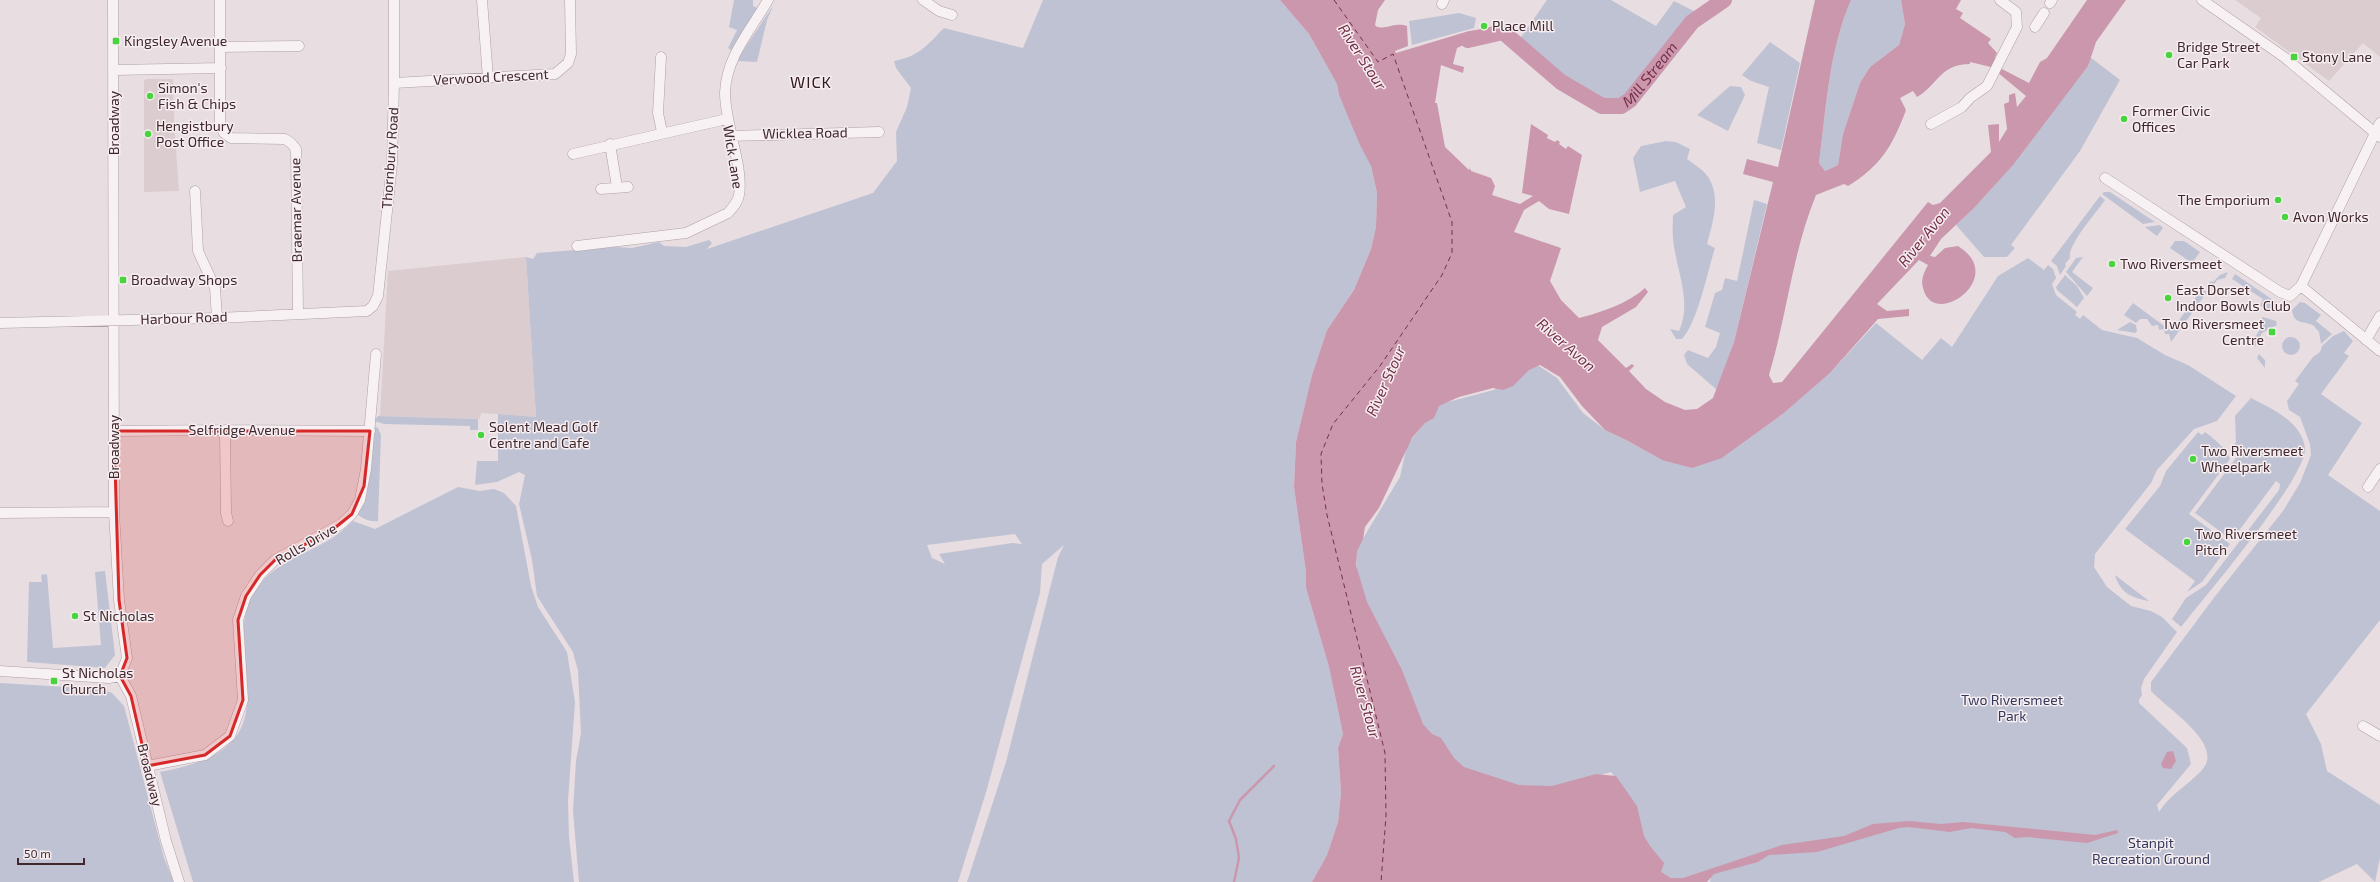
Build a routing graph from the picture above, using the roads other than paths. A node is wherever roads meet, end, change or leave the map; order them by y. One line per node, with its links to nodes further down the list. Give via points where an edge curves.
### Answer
1 (113, 0): 17 (street, Broadway)
2 (220, 0): 14 (street, Braemar Avenue)
3 (394, 0): 19 (street, Thornbury Road)
4 (482, 0): 18 (street)
5 (570, 0): 18 (street, Verwood Crescent, via 571,54 568,64 562,70 554,74)
6 (768, 0): 20 (street, Wick Lane, via 731,59 725,92)
7 (923, 0): 11 (street, via 939,11)
8 (2000, 0): 22 (street, via 2016,12 2017,27 1986,88 1970,98 1962,107)
9 (2202, 0): 25 (street, via 2284,57)
10 (2044, 13): 12 (street)
11 (952, 14)
12 (2036, 27)
13 (299, 46): 14 (street)
14 (220, 47): 16 (street, Braemar Avenue)
15 (661, 57): 23 (street, via 658,113)
16 (221, 68): 17 (street); 37 (street, Braemar Avenue, via 220,125 224,133 231,138 284,139 296,149)
17 (114, 70): 40 (street, Broadway)
18 (488, 78): 19 (street, Verwood Crescent)
19 (394, 83): 36 (street, Thornbury Road, via 392,164 378,296 373,306)
20 (727, 118): 23 (street); 26 (street, Wick Lane)
21 (2380, 123): 25 (street)
22 (1932, 124)
23 (662, 132): 27 (street)
24 (879, 132): 26 (street, Wicklea Road)
25 (2378, 135): 35 (street)
26 (730, 136): 34 (street, Wick Lane, via 740,186 737,202 728,213 686,233)
27 (610, 144): 28 (street); 30 (street)
28 (573, 154)
29 (2105, 178): 35 (street, via 2280,292 2290,296)
30 (617, 186): 31 (street); 32 (street)
31 (628, 187)
32 (601, 189)
33 (195, 191): 39 (street, via 198,251 215,288)
34 (577, 246)
35 (2301, 286): 42 (street)
36 (367, 310): 37 (street, Harbour Road)
37 (298, 314): 39 (street, Harbour Road)
38 (2380, 316): 42 (street)
39 (217, 318): 40 (street, Harbour Road)
40 (114, 320): 41 (street, Harbour Road); 46 (street, Broadway)
41 (0, 323)
42 (2366, 340): 43 (street)
43 (2380, 351)
44 (376, 354): 47 (street, Rolls Drive)
45 (225, 430): 46 (street, Selfridge Avenue); 47 (street, Selfridge Avenue); 52 (street)
46 (114, 431): 50 (street, Broadway)
47 (370, 431): 57 (street, Rolls Drive, via 364,486 352,514 331,531 275,560 260,574 246,596 238,620 243,700 230,736 205,755)
48 (2380, 469): 49 (street)
49 (2368, 487)
50 (114, 512): 51 (street); 54 (street, Broadway, via 119,600 127,658)
51 (0, 513)
52 (228, 520)
53 (0, 671): 54 (street, via 109,678)
54 (120, 676): 57 (street, Broadway, via 131,696)
55 (2364, 726): 56 (street)
56 (2380, 736)
57 (147, 766): 58 (street, Broadway, via 166,841)
58 (180, 882)

